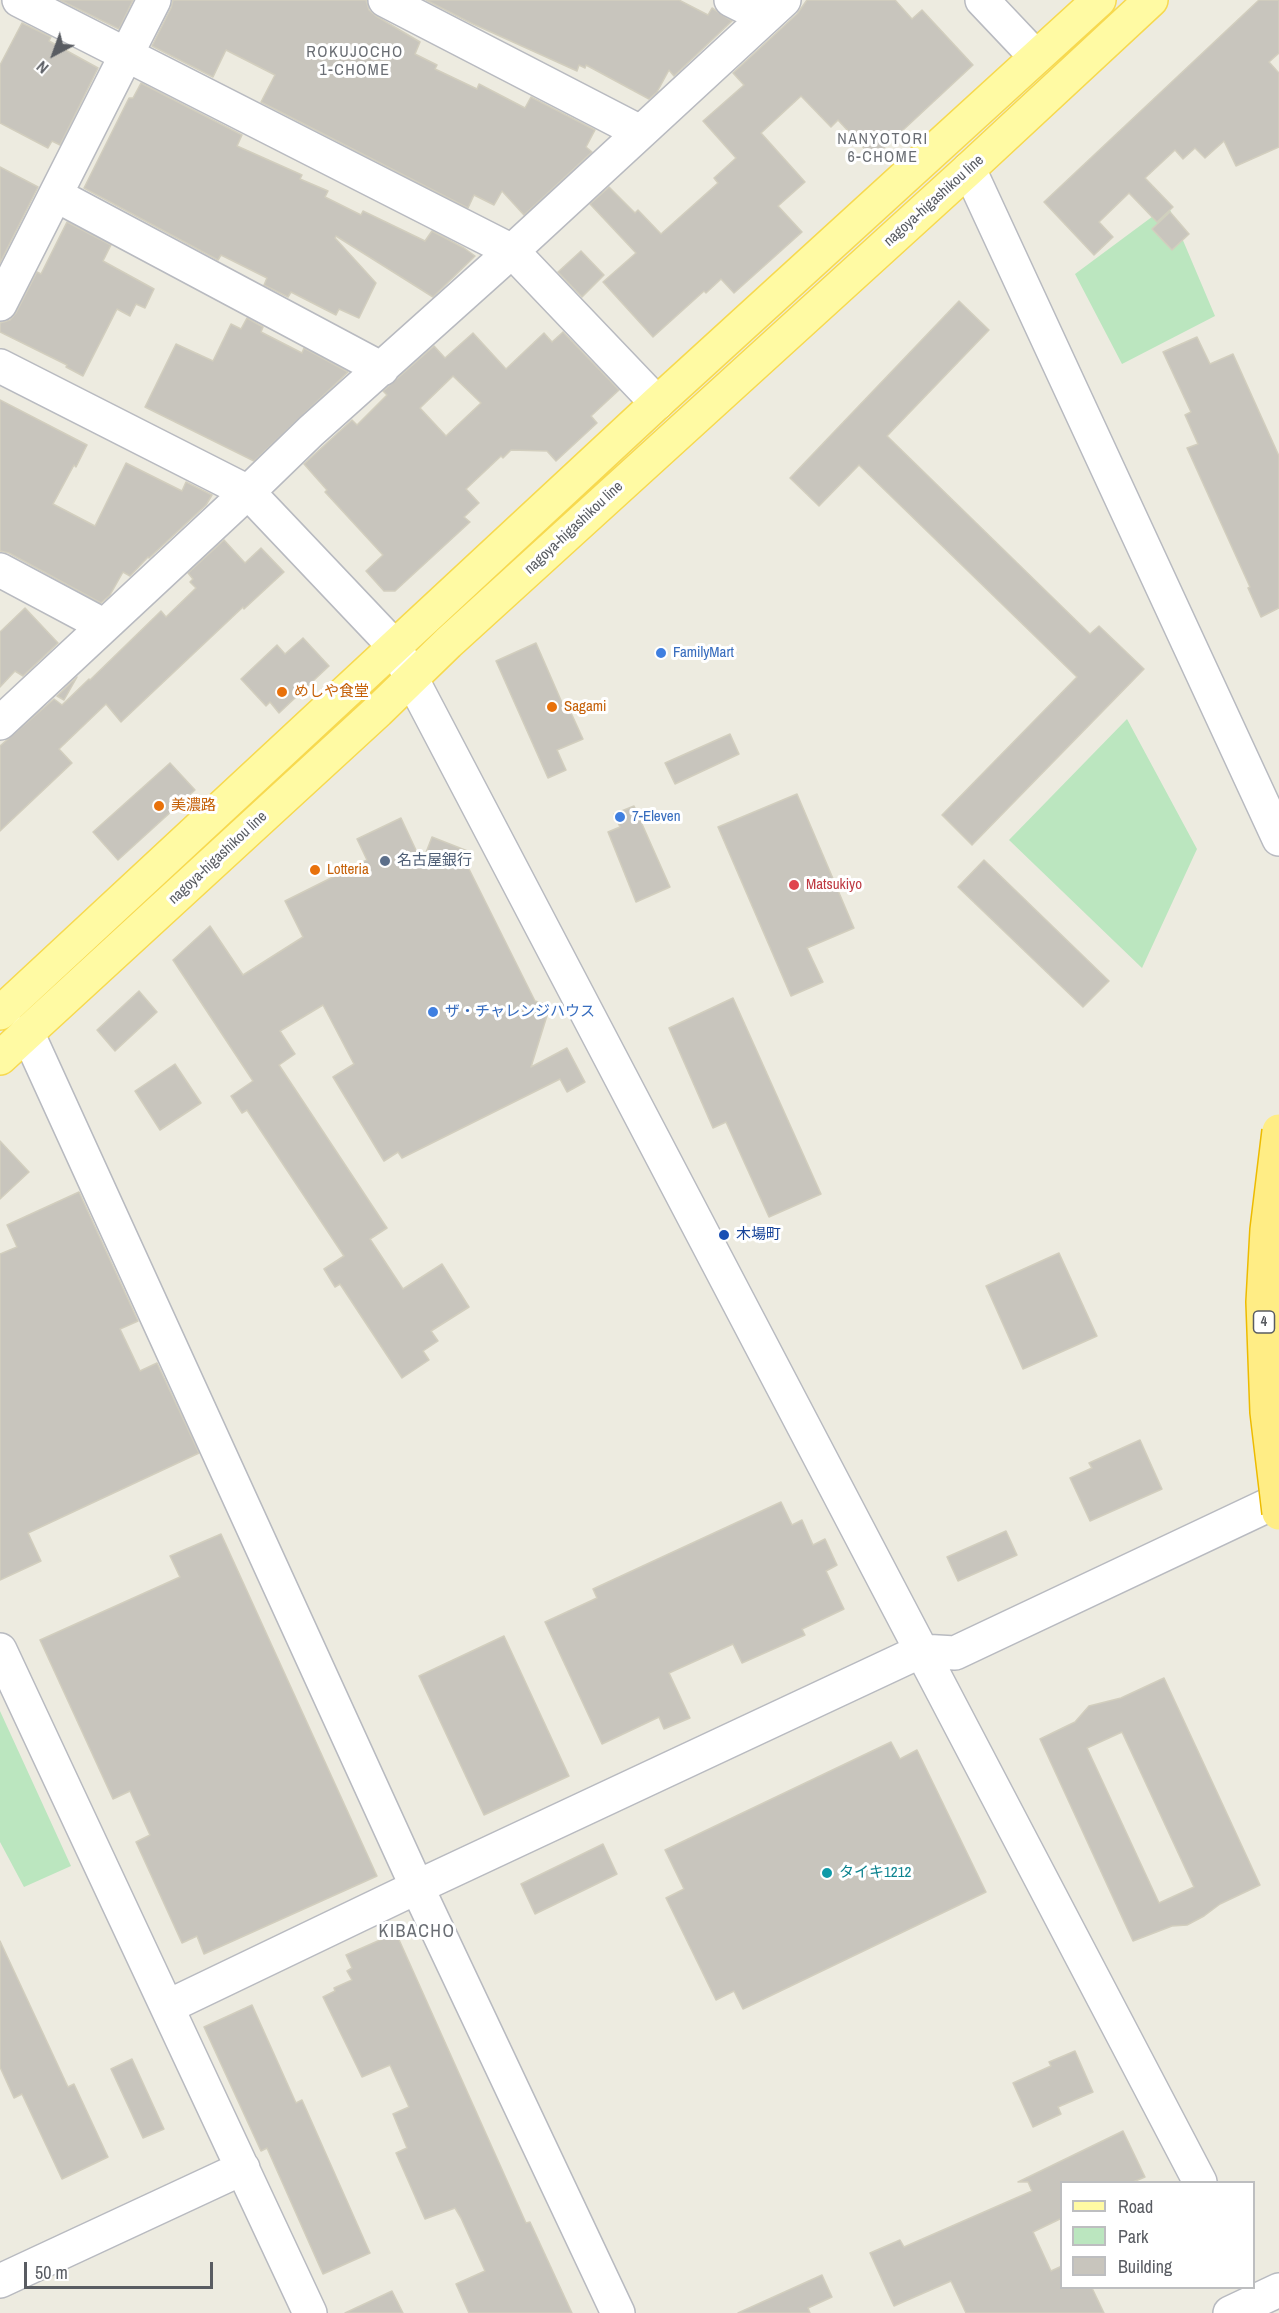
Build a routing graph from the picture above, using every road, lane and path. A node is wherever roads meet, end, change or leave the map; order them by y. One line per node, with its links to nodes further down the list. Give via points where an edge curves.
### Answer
1 (19, 0): 9 (street)
2 (154, 0): 9 (street)
3 (385, 0): 11 (street)
4 (731, 0): 8 (street)
5 (982, 0): 10 (street)
6 (1099, 0): 10 (main road)
7 (1151, 0): 12 (main road, nagoya-higashikou line)
8 (774, 9): 11 (street)
9 (126, 55): 13 (street); 14 (street)
10 (1036, 57): 18 (main road)
11 (640, 132): 14 (street)
12 (969, 169): 23 (main road, nagoya-higashikou line); 25 (street)
13 (56, 195): 15 (street); 17 (street)
14 (512, 252): 17 (street); 18 (street)
15 (0, 304)
16 (0, 366): 19 (street)
17 (382, 369): 19 (street)
18 (657, 403): 22 (main road)
19 (248, 492): 21 (street); 22 (street)
20 (0, 570): 21 (street)
21 (103, 625): 24 (street)
22 (395, 647): 23 (street); 26 (main road)
23 (411, 679): 27 (main road, nagoya-higashikou line); 33 (street)
24 (0, 723)
25 (1279, 839)
26 (2, 1009)
27 (27, 1032): 28 (main road, nagoya-higashikou line); 34 (street)
28 (0, 1058)
29 (1279, 1131): 31 (highway, 4, bridge, via 1263,1302 1267,1412)
30 (1279, 1500): 33 (street, via 955,1653)
31 (1279, 1513)
32 (0, 1650): 35 (street)
33 (921, 1651): 34 (street); 37 (street)
34 (417, 1887): 35 (street); 41 (street)
35 (167, 2007): 36 (street)
36 (243, 2168): 38 (street); 40 (street)
37 (1199, 2181)
38 (0, 2281)
39 (1264, 2291): 42 (street)
40 (310, 2313)
41 (618, 2313)
42 (1230, 2313)

